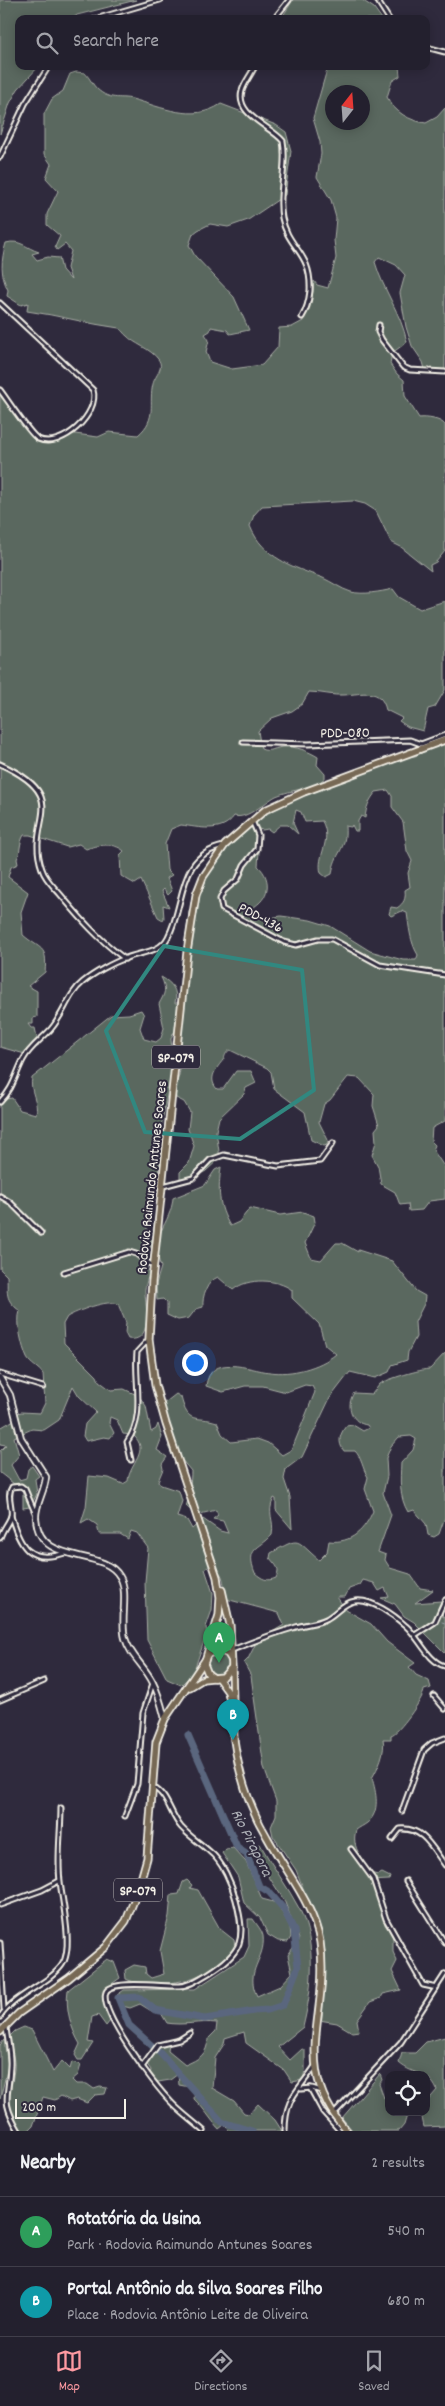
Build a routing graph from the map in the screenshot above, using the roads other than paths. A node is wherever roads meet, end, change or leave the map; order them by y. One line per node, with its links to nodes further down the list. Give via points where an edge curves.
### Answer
1 (160, 0): 4 (street)
2 (289, 0): 5 (street)
3 (377, 0): 6 (street)
4 (109, 15)
5 (277, 15)
6 (386, 15)
7 (430, 48): 8 (street)
8 (445, 52)
9 (46, 70): 11 (street, via 24,104)
10 (253, 70): 13 (street, via 243,88 241,103 246,112 283,141 281,216 288,234 307,263 310,280 309,300)
11 (0, 157)
12 (0, 303): 16 (street, via 93,390 94,398 77,428 45,440 35,436)
13 (302, 317)
14 (379, 324): 15 (street, via 382,340 402,367 423,372)
15 (445, 372)
16 (0, 390)
17 (445, 735): 19 (street, PDD-080, via 421,744 410,740 308,744)
18 (445, 740): 21 (main road, Rodovia Raimundo Antunes Soares / SP-079, via 286,800)
19 (243, 742)
20 (0, 764): 23 (street, via 31,783 43,800 39,859 46,877 90,931)
21 (252, 820): 22 (main road, Rodovia Raimundo Antunes Soares / SP-079); 24 (street, PDD-436 / PDD-436, via 258,835 257,849 238,879 224,891 220,900 222,908 284,942 296,945 332,939 380,965)
22 (225, 845): 23 (street, via 206,852 186,878 172,927 162,945); 27 (main road, Rodovia Raimundo Antunes Soares / SP-079, via 202,877 191,917)
23 (125, 959): 25 (street, via 84,981 73,991 52,1028 23,1059 10,1093)
24 (445, 975)
25 (0, 1102)
26 (333, 1143): 27 (street, via 320,1160 295,1165 278,1166 217,1156 193,1178)
27 (163, 1186): 30 (main road, Rodovia Raimundo Antunes Soares / SP-079)
28 (0, 1196): 29 (street)
29 (41, 1233)
30 (154, 1266): 31 (street, via 129,1252); 32 (main road, Rodovia Raimundo Antunes Soares / SP-079)
31 (64, 1272)
32 (149, 1339): 35 (street, via 137,1352 138,1411 134,1434 127,1442); 40 (main road, Rodovia Raimundo Antunes Soares / SP-079, via 152,1371 164,1417)
33 (0, 1376): 34 (street); 37 (street, via 10,1395 21,1438 46,1477)
34 (43, 1387)
35 (131, 1460)
36 (11, 1516): 37 (street, via 10,1491 16,1486 25,1489); 38 (street); 39 (street, via 24,1549 42,1555)
37 (36, 1516): 39 (street, via 40,1534 50,1546)
38 (0, 1538)
39 (67, 1553): 49 (street, via 101,1563 120,1577 126,1642 139,1666)
40 (217, 1577): 43 (main road, Rodovia Raimundo Antunes Soares / SP-079, via 226,1604); 44 (main road, Rodovia Raimundo Antunes Soares / SP-079, via 219,1615)
41 (445, 1600): 42 (street, via 435,1622)
42 (415, 1635): 43 (street, via 371,1603 356,1600 327,1619); 46 (street, via 425,1650)
43 (232, 1650): 45 (main road, Rodovia Raimundo Antunes Soares / SP-079)
44 (206, 1658): 45 (main road, via 215,1650 224,1651); 47 (main road, via 206,1671); 50 (main road, Rodovia Raimundo Antunes Soares / SP-079)
45 (232, 1664): 47 (main road, via 228,1675); 55 (main road, Rodovia Raimundo Antunes Soares)
46 (445, 1666)
47 (216, 1678): 50 (main road, Rodovia Raimundo Antunes Soares / SP-079, via 199,1681); 55 (main road, via 230,1695)
48 (44, 1681): 52 (street)
49 (153, 1682): 54 (street); 60 (street, via 144,1703 137,1784)
50 (181, 1696): 54 (main road, Rodovia Raimundo Antunes Soares / SP-079)
51 (434, 1696): 53 (street)
52 (0, 1700)
53 (445, 1709)
54 (165, 1719): 57 (main road, Rodovia Raimundo Antunes Soares / SP-079, via 156,1742)
55 (234, 1727): 76 (main road, via 238,1768 252,1807 305,1902 318,1934 320,1987)
56 (445, 1738): 59 (street, via 424,1750)
57 (152, 1787): 73 (main road, Rodovia Raimundo Antunes Soares / SP-079, via 144,1873 126,1921 106,1947 19,2013); 77 (street, via 162,1794 181,1827 218,1860 234,1892 241,1930 239,1945 231,1958 192,1983 179,1986 124,1985 107,1990 105,1999 114,2023)
58 (61, 1808): 64 (street)
59 (402, 1811)
60 (125, 1816)
61 (392, 1839): 63 (street, via 400,1829 415,1830 427,1840)
62 (351, 1849): 70 (street, via 373,1879 386,1919 423,1985)
63 (445, 1865)
64 (60, 1880): 66 (street); 71 (street, via 66,1957 60,1968)
65 (406, 1881): 68 (street)
66 (0, 1905)
67 (0, 1943): 71 (street)
68 (445, 1943)
69 (445, 1974): 70 (street)
70 (437, 1988): 81 (street, via 401,2042)
71 (4, 2010): 72 (street)
72 (0, 2017)
73 (6, 2027): 74 (main road, Rodovia Raimundo Antunes Soares / SP-079); 82 (street, via 10,2068 5,2106)
74 (0, 2032)
75 (190, 2033): 77 (street, via 179,2040 158,2045)
76 (315, 2066): 79 (street); 80 (main road)
77 (142, 2067): 83 (street, via 171,2102)
78 (310, 2088): 79 (street); 80 (street); 85 (street, via 323,2112)
79 (300, 2089): 84 (street, via 292,2095 288,2105)
80 (321, 2091): 81 (main road)
81 (334, 2114): 86 (main road)
82 (19, 2131)
83 (204, 2131)
84 (285, 2131)
85 (340, 2131)
86 (347, 2131)

